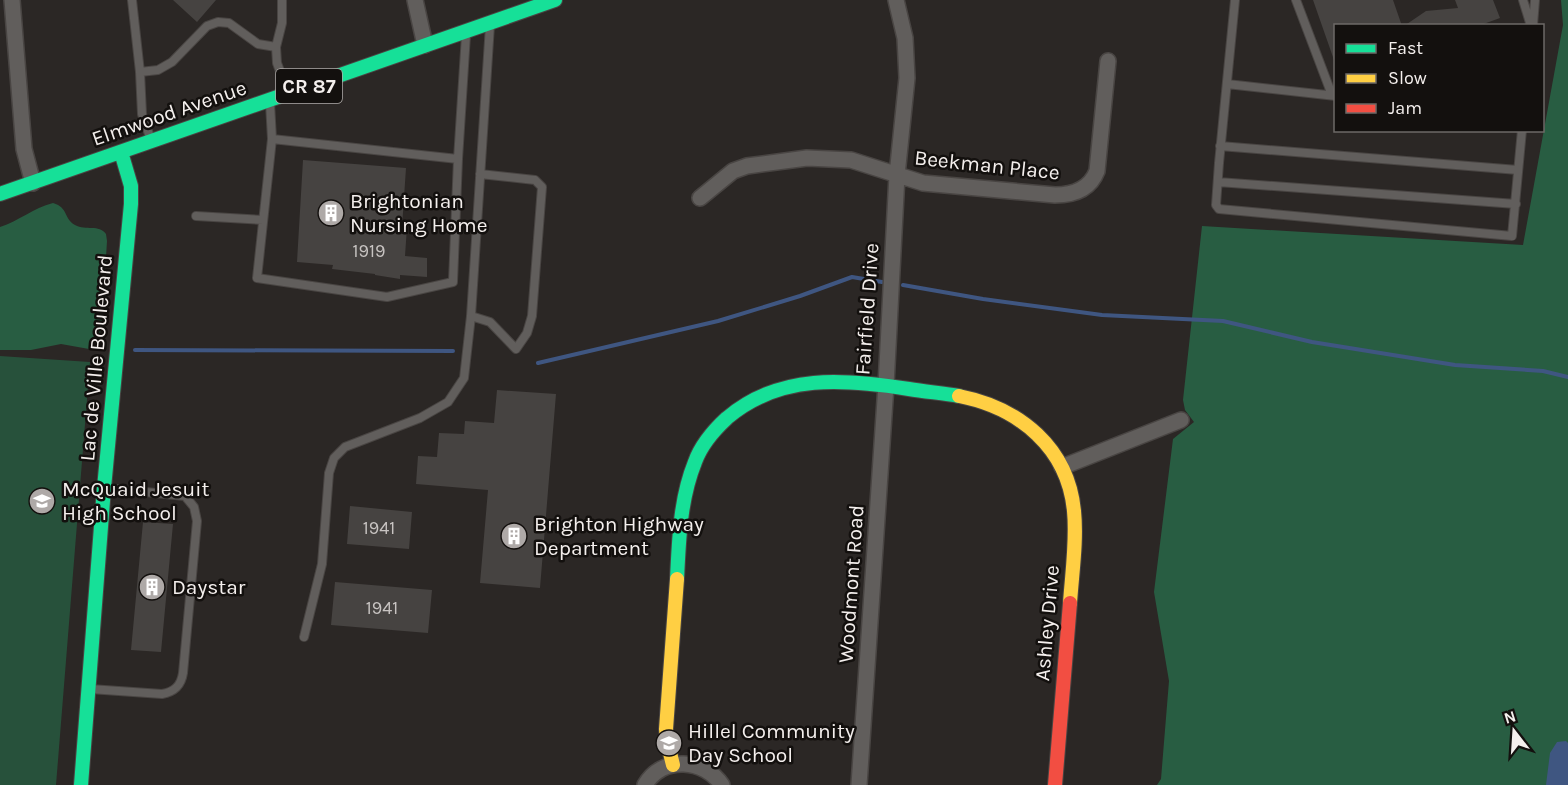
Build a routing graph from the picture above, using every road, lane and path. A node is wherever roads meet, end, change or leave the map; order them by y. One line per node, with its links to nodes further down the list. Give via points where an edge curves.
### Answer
1 (12, 0): 33 (street, via 24,149)
2 (132, 0): 18 (lane)
3 (282, 0): 16 (lane)
4 (415, 0): 15 (street)
5 (555, 0): 11 (street, Elmwood Avenue / CR 87)
6 (896, 0): 31 (street, Fairfield Drive, via 907,56)
7 (1235, 0): 19 (lane)
8 (1296, 0): 21 (lane)
9 (1523, 0): 12 (lane)
10 (1535, 0): 13 (lane)
11 (490, 22): 14 (street, Elmwood Avenue / CR 87); 30 (lane)
12 (1531, 24)
13 (1532, 24)
14 (467, 30): 15 (street, Elmwood Avenue / CR 87); 28 (lane)
15 (425, 45): 20 (street, Elmwood Avenue / CR 87)
16 (276, 47): 18 (lane, via 258,44 229,23 218,22 207,26 171,63 158,70); 20 (lane)
17 (1108, 61): 31 (street, Beekman Place, via 1097,171 1091,182 1077,192 1056,195 923,183)
18 (140, 72): 25 (lane, via 142,114)
19 (1227, 84): 21 (lane); 26 (lane)
20 (288, 94): 22 (street, Elmwood Avenue / CR 87)
21 (1334, 95)
22 (270, 100): 24 (lane); 25 (street, Elmwood Avenue / CR 87)
23 (1522, 132): 29 (lane)
24 (272, 139): 28 (lane); 38 (lane)
25 (151, 141): 27 (street, Elmwood Avenue / CR 87)
26 (1220, 146): 29 (lane); 32 (lane)
27 (121, 152): 33 (street, Elmwood Avenue / CR 87); 43 (street, Lac de Ville Boulevard, via 132,195)
28 (458, 159): 38 (lane, via 453,282 387,297 257,278)
29 (1518, 170): 36 (lane)
30 (480, 174): 39 (lane); 39 (lane, via 535,180 542,187 532,315 527,333 516,349 490,322)
31 (897, 175): 35 (street, Beekman Place, via 851,160 807,158 733,171); 40 (street, Fairfield Drive)
32 (1218, 182): 36 (lane); 36 (lane, via 1219,209 1463,233 1512,236)
33 (33, 183): 34 (street, Elmwood Avenue / CR 87)
34 (0, 194)
35 (700, 198)
36 (1516, 204)
37 (196, 216): 38 (lane)
38 (263, 220)
39 (471, 316): 44 (lane, via 464,378 448,402 420,418 345,447 333,458 322,564)
40 (886, 385): 42 (street, Ashley Drive, via 972,399 1007,411 1046,441); 46 (street, Fairfield Drive, via 814,381 778,389 743,405 726,418 704,445 684,497 666,738); 50 (street, Woodmont Road)
41 (1181, 420): 42 (street)
42 (1062, 467): 51 (street, Ashley Drive, via 1073,500 1075,537)
43 (104, 488): 45 (street, Lac de Ville Boulevard); 45 (lane, via 185,496 194,507 197,521 180,684 168,693 157,694)
44 (304, 637)
45 (88, 689): 47 (street, Lac de Ville Boulevard)
46 (672, 765): 48 (street, via 658,771); 49 (street, via 700,766 712,772)
47 (81, 785)
48 (645, 785)
49 (722, 785)
50 (859, 785)
51 (1055, 785)

